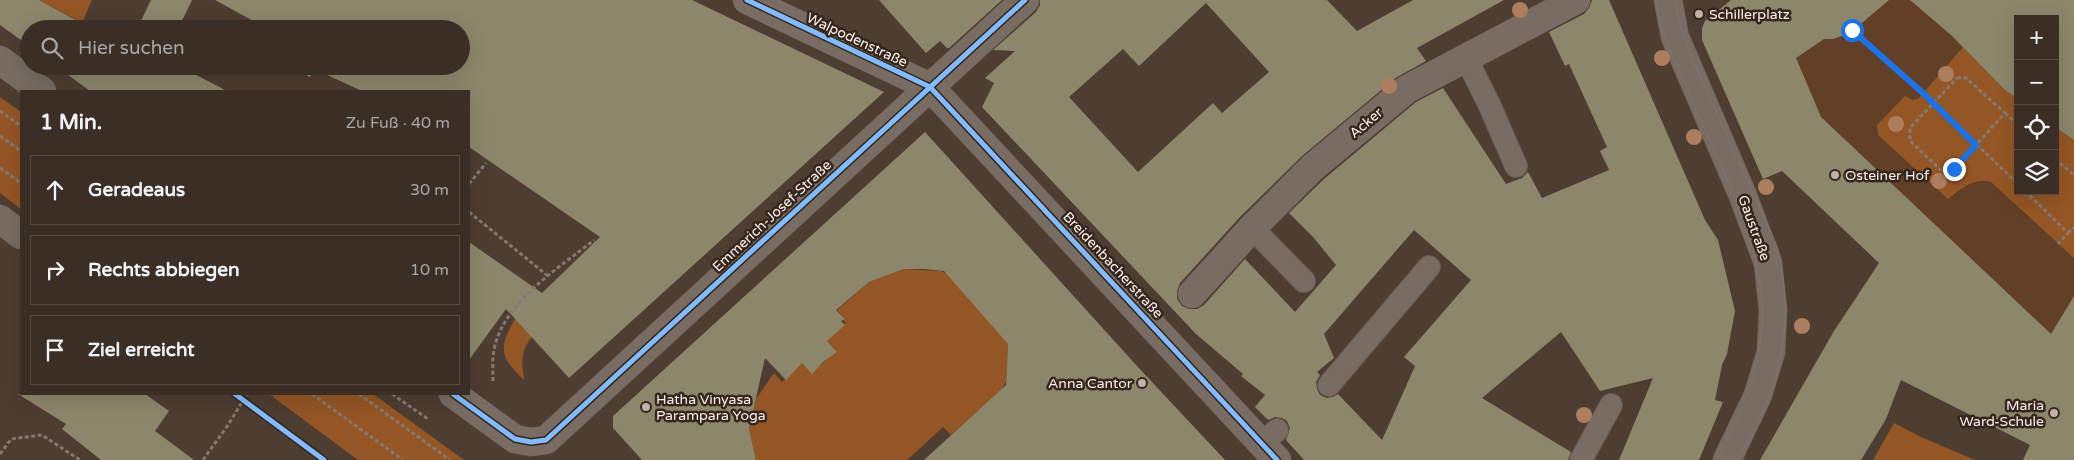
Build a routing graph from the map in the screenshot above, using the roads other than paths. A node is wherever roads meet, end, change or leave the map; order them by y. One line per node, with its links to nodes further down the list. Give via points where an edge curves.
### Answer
1 (747, 0): 9 (street, Walpodenstraße)
2 (1025, 0): 9 (street, Emmerich-Josef-Straße)
3 (1576, 0): 5 (street, Acker)
4 (1668, 0): 23 (street, Gaustraße, via 1675,36 1743,196 1768,264 1773,310 1771,352 1758,395)
5 (1466, 58): 11 (lane); 13 (street, Acker, via 1407,89 1313,167)
6 (0, 60): 8 (street)
7 (20, 75): 10 (street)
8 (20, 75)
9 (930, 86): 19 (street, Emmerich-Josef-Straße, via 546,440 515,439); 21 (street, Breidenbacherstraße, via 1158,330)
10 (41, 90)
11 (1516, 166)
12 (0, 219): 14 (street)
13 (1252, 228): 16 (lane); 17 (street, Acker)
14 (20, 234)
15 (1429, 267): 18 (lane)
16 (1304, 281)
17 (1192, 294)
18 (1329, 385)
19 (454, 395)
20 (1611, 405): 22 (lane)
21 (1272, 445)
22 (1581, 460)
23 (1727, 460)

